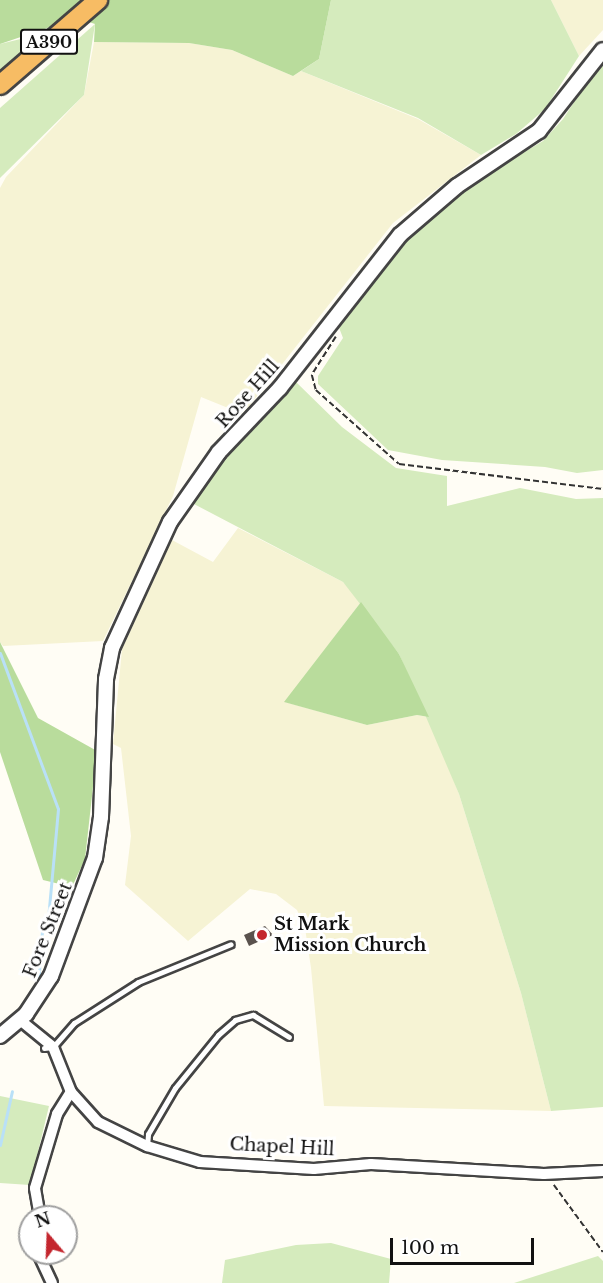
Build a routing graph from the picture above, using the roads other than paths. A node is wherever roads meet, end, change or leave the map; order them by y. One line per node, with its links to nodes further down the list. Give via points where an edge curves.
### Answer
1 (98, 0): 3 (highway, A390)
2 (603, 51): 4 (street, Rose Hill, via 539,131 457,186 400,235 331,325 189,492 151,557 120,627 106,679 101,817)
3 (0, 85)
4 (95, 858): 6 (street, Fore Street, via 51,976)
5 (231, 944): 9 (lane, via 138,982 74,1023)
6 (21, 1022): 7 (street, Fore Street); 9 (street, Chapel Hill)
7 (0, 1036)
8 (289, 1037): 11 (lane, via 253,1015 235,1020 175,1088 148,1134)
9 (48, 1047): 10 (street, Chapel Hill)
10 (71, 1092): 11 (street, Chapel Hill, via 98,1122); 13 (street, via 57,1114 35,1188)
11 (147, 1146): 12 (street, Chapel Hill, via 200,1162 314,1169 383,1165 551,1173)
12 (603, 1171)
13 (38, 1205)
14 (44, 1265): 15 (street)
15 (52, 1283)

